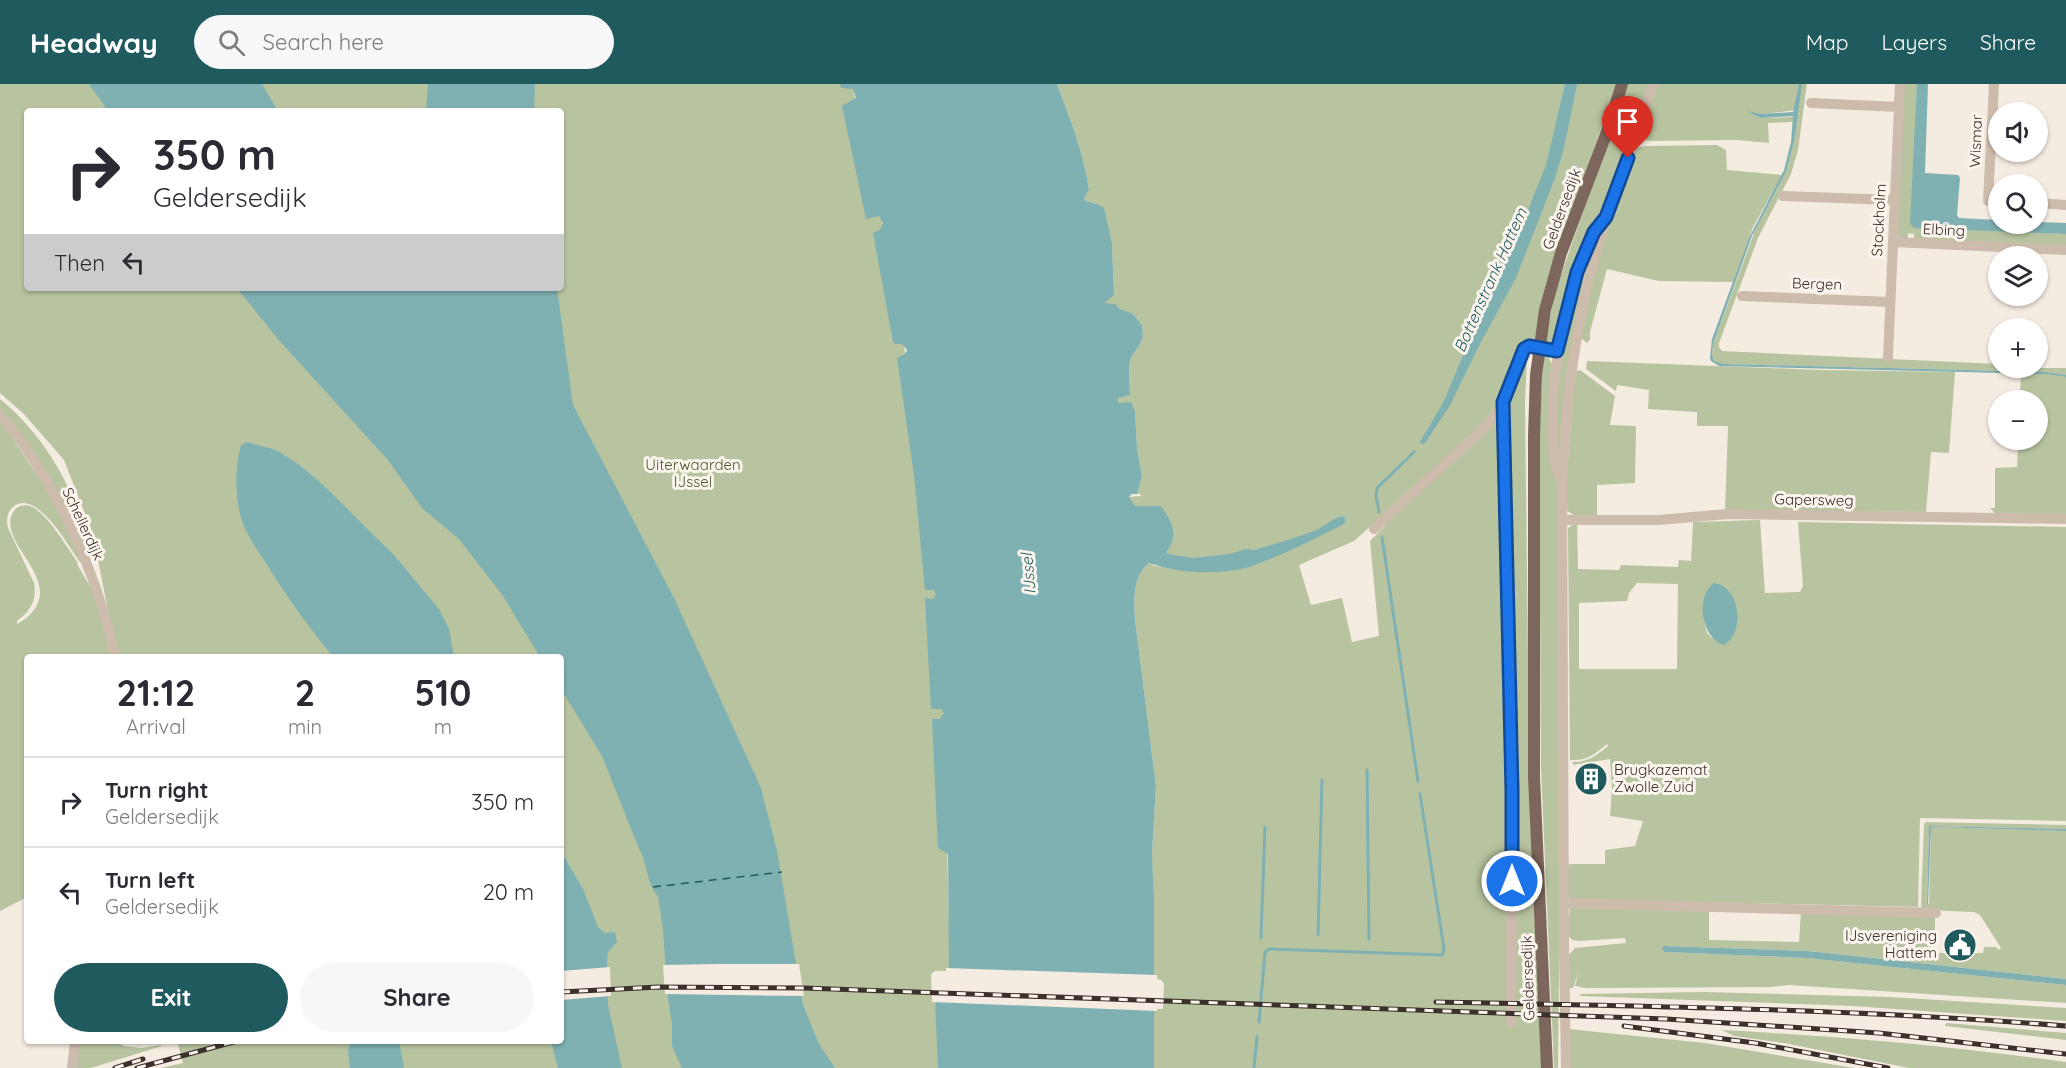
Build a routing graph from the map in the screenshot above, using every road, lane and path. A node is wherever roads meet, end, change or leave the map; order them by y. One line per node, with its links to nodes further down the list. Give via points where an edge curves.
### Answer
1 (1623, 84): 17 (main road, Geldersedijk, via 1561,253)
2 (1653, 84): 12 (street)
3 (1900, 84): 6 (street, Stockholm)
4 (1994, 84): 7 (street, Wismar)
5 (1811, 103): 6 (street)
6 (1899, 107): 9 (street, Stockholm)
7 (1993, 174)
8 (1783, 196): 9 (street)
9 (1895, 200): 13 (street, Stockholm)
10 (2048, 204): 11 (street)
11 (2066, 205)
12 (1606, 217): 18 (street, via 1594,232 1577,272); 22 (street, via 1575,346)
13 (1893, 242): 14 (street, Elbing); 16 (street, Stockholm)
14 (2066, 250)
15 (1742, 296): 16 (street, Bergen)
16 (1890, 302): 19 (street, Stockholm)
17 (1539, 348): 18 (street); 20 (street, Geldersedijk, via 1529,346 1521,352); 32 (main road, Geldersedijk, via 1534,436 1534,777)
18 (1557, 351): 22 (street, via 1553,419 1555,457)
19 (1888, 357)
20 (1503, 402): 25 (street, Geldersedijk, via 1486,426); 29 (street, Geldersedijk, via 1512,790)
21 (0, 415): 26 (street, Schellerdijk, via 42,473 74,536 101,603)
22 (1562, 485): 24 (street)
23 (2066, 519): 24 (street, Gapersweg, via 1722,514 1650,521)
24 (1563, 520): 27 (street)
25 (1374, 529)
26 (114, 654)
27 (1564, 903): 28 (street); 33 (street)
28 (1936, 913)
29 (1512, 1022)
30 (75, 1044): 31 (street)
31 (72, 1068)
32 (1546, 1068)
33 (1566, 1068)

